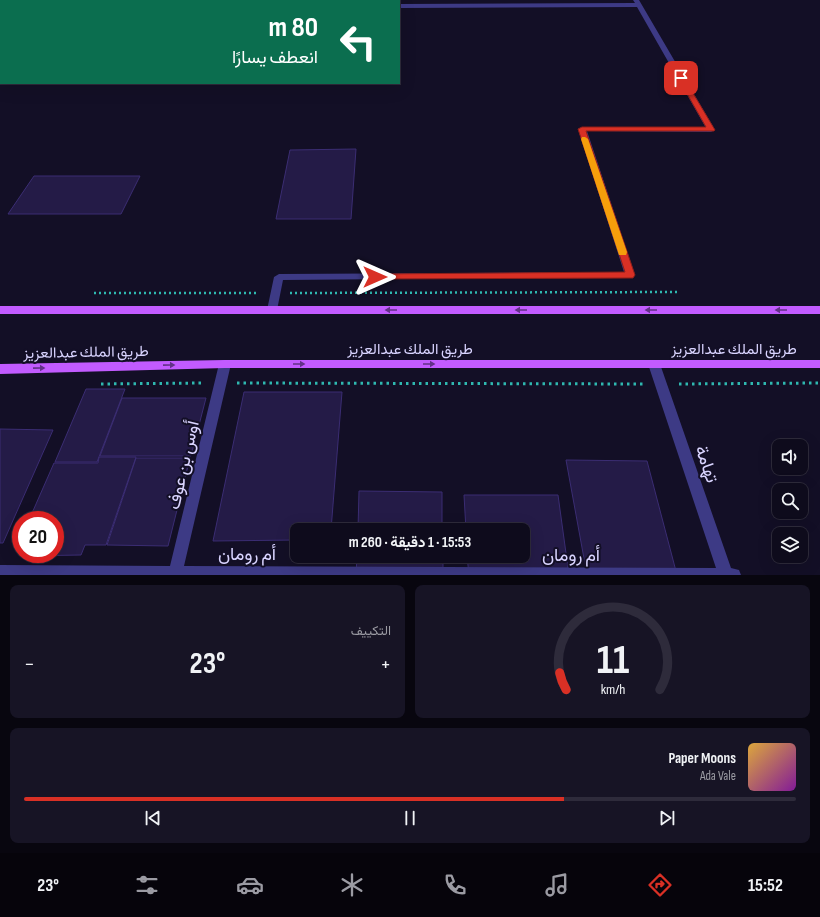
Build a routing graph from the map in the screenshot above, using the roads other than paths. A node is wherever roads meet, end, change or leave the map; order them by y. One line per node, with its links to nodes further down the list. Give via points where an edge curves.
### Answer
1 (637, 2): 2 (street); 4 (street, via 711,130 582,129 630,275 280,277)
2 (400, 6)
3 (0, 310): 4 (main road)
4 (272, 310): 5 (main road, one-way to 4)
5 (820, 310)
6 (225, 364): 7 (main road, طريق الملك عبدالعزيز, one-way to 7); 9 (main road, طريق الملك عبدالعزيز, one-way to 6); 11 (street, أوس بن عوف)
7 (654, 364): 8 (main road, طريق الملك عبدالعزيز); 12 (street, تهامة)
8 (820, 364)
9 (0, 369)
10 (0, 572): 11 (street, أم رومان)
11 (175, 574): 12 (street, أم رومان)
12 (726, 575): 13 (street, أم رومان)
13 (734, 575)

